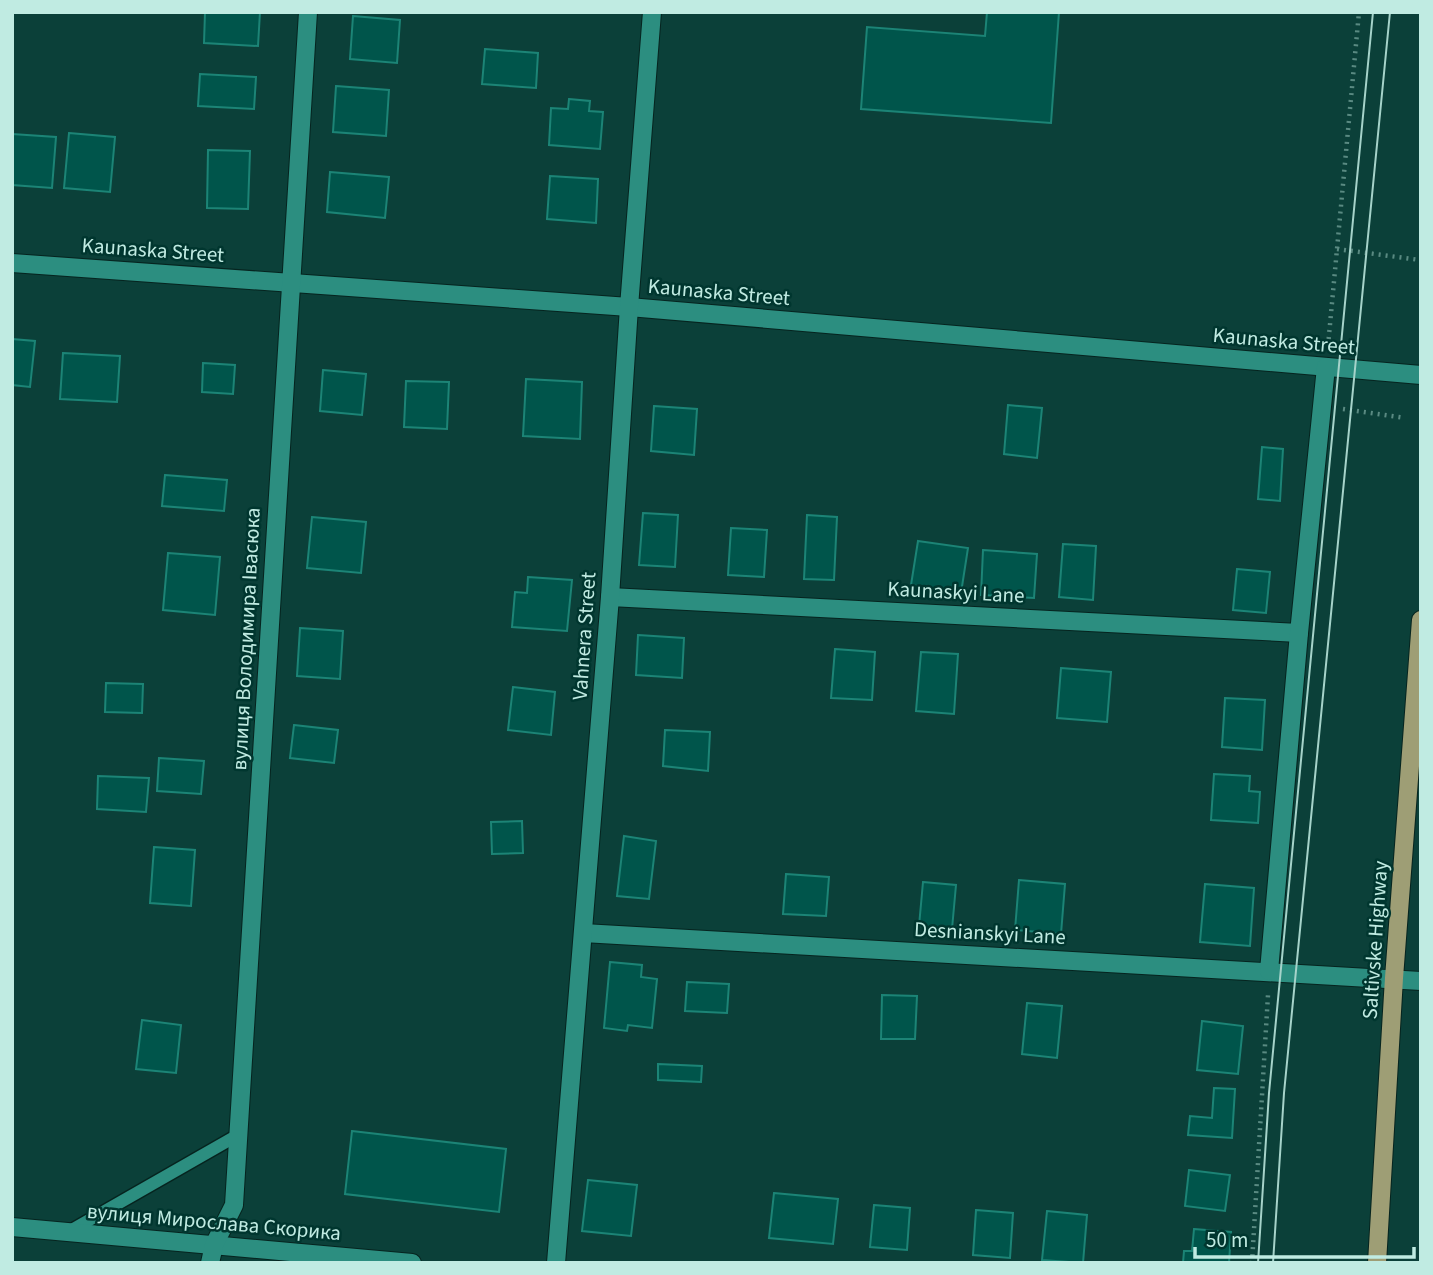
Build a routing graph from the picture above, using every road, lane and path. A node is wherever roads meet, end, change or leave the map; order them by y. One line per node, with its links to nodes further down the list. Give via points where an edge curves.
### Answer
1 (308, 12): 7 (street, вулиця Володимира Івасюка)
2 (652, 12): 8 (street, Vahnera Street)
3 (1359, 12): 4 (path)
4 (1337, 249): 5 (path); 9 (path)
5 (1420, 260)
6 (12, 262): 7 (street, Kaunaska Street)
7 (290, 282): 8 (street, Kaunaska Street); 21 (street, вулиця Володимира Івасюка)
8 (629, 307): 9 (street, Kaunaska Street); 13 (street, Vahnera Street)
9 (1326, 367): 10 (street, Kaunaska Street); 11 (street)
10 (1421, 376)
11 (1322, 406): 12 (path); 15 (street)
12 (1405, 418)
13 (610, 597): 15 (street, Kaunaskyi Lane); 17 (street, Vahnera Street)
14 (1421, 620): 16 (main road, Saltivske Highway)
15 (1298, 633): 18 (street)
16 (1420, 639): 19 (main road, Saltivske Highway)
17 (583, 933): 18 (street, Desnianskyi Lane); 27 (street, Vahnera Street)
18 (1269, 971): 19 (street, Desnianskyi Lane); 28 (path)
19 (1394, 978): 20 (street, Desnianskyi Lane); 29 (main road, Saltivske Highway)
20 (1421, 981)
21 (238, 1135): 23 (lane); 24 (street, вулиця Володимира Івасюка, via 234,1205)
22 (12, 1227): 23 (street, вулиця Мирослава Скорика)
23 (70, 1231): 24 (street, вулиця Мирослава Скорика)
24 (214, 1245): 25 (street, вулиця Володимира Івасюка); 26 (street, вулиця Мирослава Скорика)
25 (210, 1263)
26 (412, 1263)
27 (556, 1263)
28 (1252, 1263)
29 (1377, 1263)

